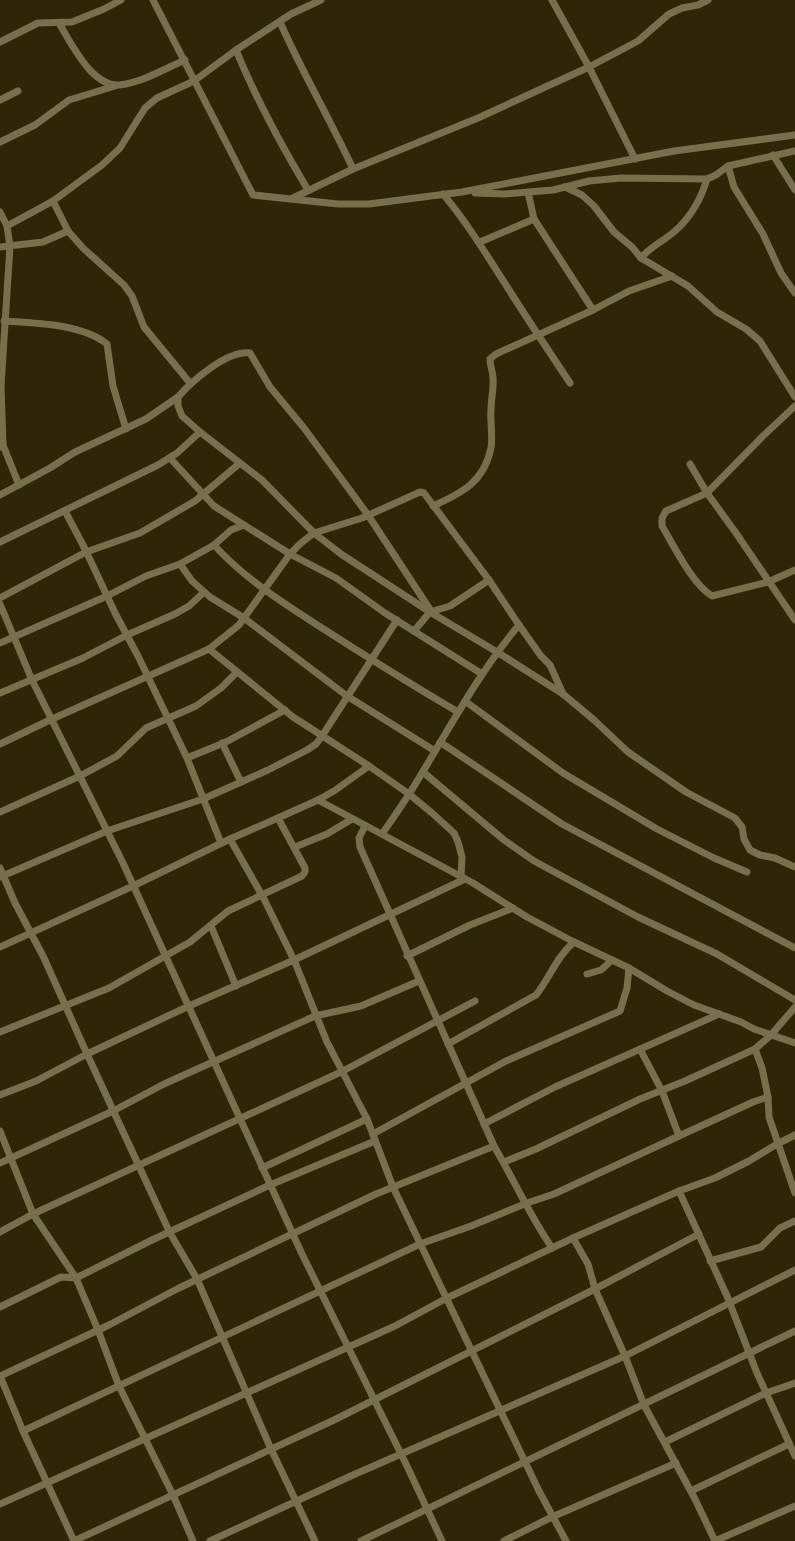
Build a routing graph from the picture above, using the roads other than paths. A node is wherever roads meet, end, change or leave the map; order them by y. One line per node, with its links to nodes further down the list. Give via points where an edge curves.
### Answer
1 (121, 0): 7 (street, via 87,17)
2 (153, 0): 10 (street)
3 (321, 0): 6 (street)
4 (552, 0): 11 (street)
5 (708, 0): 11 (street, via 669,14 638,41)
6 (280, 22): 9 (street); 22 (street)
7 (59, 24): 8 (street, via 38,23); 13 (street, via 93,74)
8 (0, 42)
9 (236, 50): 12 (street); 25 (street, via 280,144)
10 (185, 60): 12 (street); 13 (street)
11 (589, 67): 20 (street); 22 (street, via 478,118)
12 (194, 81): 30 (street, via 253,195); 31 (street, via 157,98 145,108 120,148)
13 (118, 85): 17 (street, via 69,100 35,125)
14 (18, 91): 15 (street)
15 (0, 100)
16 (795, 134): 20 (street, via 702,146)
17 (0, 142)
18 (795, 151): 19 (street)
19 (773, 155): 21 (street); 26 (street)
20 (635, 159): 27 (street)
21 (728, 166): 23 (street); 41 (street, via 734,187)
22 (353, 169): 25 (street)
23 (707, 179): 24 (street, via 621,178); 39 (street, via 697,204 688,216 674,232 648,249)
24 (565, 187): 28 (street); 39 (street, via 582,195 594,206 614,232)
25 (308, 190): 30 (street)
26 (795, 190)
27 (462, 192): 28 (street); 29 (street)
28 (528, 192): 33 (street)
29 (443, 194): 30 (street, via 369,204); 36 (street)
30 (292, 198)
31 (53, 201): 34 (street); 35 (street)
32 (0, 212): 34 (street)
33 (534, 219): 36 (street); 42 (street)
34 (7, 226): 38 (street)
35 (68, 231): 38 (street, via 43,242); 46 (street, via 124,286 132,296 144,327)
36 (480, 242): 44 (street)
37 (0, 246): 38 (street)
38 (10, 246): 43 (street)
39 (641, 258): 40 (street)
40 (672, 276): 42 (street, via 629,291); 49 (street, via 760,341)
41 (795, 293)
42 (593, 310): 44 (street)
43 (4, 321): 45 (street); 51 (street, via 91,333 107,344 113,386)
44 (538, 335): 47 (street); 61 (street, via 490,359 493,388 491,447 485,467 460,494)
45 (2, 346): 53 (street)
46 (190, 383): 48 (street); 63 (street, via 228,358 250,353 270,387)
47 (570, 383)
48 (178, 397): 51 (street, via 146,420); 52 (street, via 180,412)
49 (795, 397)
50 (795, 406): 58 (street)
51 (126, 429): 57 (street, via 76,452)
52 (200, 432): 54 (street); 55 (street)
53 (2, 446): 57 (street)
54 (170, 458): 60 (street); 62 (street)
55 (240, 463): 60 (street); 65 (street, via 281,497)
56 (690, 464): 58 (street)
57 (19, 485): 59 (street)
58 (707, 493): 73 (street); 73 (street, via 666,511 662,518 662,526 697,582 712,596)
59 (0, 495)
60 (204, 495): 64 (street, via 214,506); 68 (street, via 140,533)
61 (433, 506): 63 (street, via 420,492); 72 (street)
62 (65, 511): 66 (street); 68 (street)
63 (368, 516): 65 (street); 79 (street)
64 (244, 525): 67 (street, via 231,530); 69 (street)
65 (314, 533): 69 (street); 79 (street)
66 (0, 542)
67 (214, 545): 70 (street); 74 (street, via 231,564)
68 (86, 552): 76 (street); 77 (street)
69 (290, 554): 74 (street); 81 (street, via 336,578)
70 (180, 564): 75 (street); 76 (street, via 146,576)
71 (795, 570): 73 (street)
72 (489, 580): 79 (street, via 450,606); 83 (street)
73 (768, 582): 82 (street)
74 (264, 590): 80 (street); 90 (street)
75 (204, 592): 80 (street); 85 (street, via 182,611)
76 (107, 596): 85 (street); 86 (street)
77 (0, 598)
78 (0, 604): 86 (street)
79 (431, 612): 84 (street); 89 (street)
80 (244, 618): 88 (street); 97 (street)
81 (397, 620): 84 (street); 90 (street)
82 (795, 620)
83 (519, 625): 89 (street); 96 (street, via 550,666)
84 (414, 631): 92 (street)
85 (127, 636): 93 (street); 94 (street)
86 (13, 637): 87 (street); 94 (street)
87 (0, 643)
88 (209, 649): 91 (street); 93 (street)
89 (497, 652): 92 (street); 96 (street)
90 (371, 660): 97 (street); 100 (street)
91 (237, 672): 99 (street); 102 (street, via 196,706)
92 (482, 674): 98 (street)
93 (148, 677): 101 (street); 102 (street)
94 (32, 680): 95 (street); 101 (street)
95 (0, 693)
96 (563, 694): 125 (street, via 628,752 686,792 735,818 742,827 750,850)
97 (347, 696): 103 (street); 107 (street)
98 (465, 701): 100 (street); 127 (street, via 563,773 657,829)
99 (285, 710): 103 (street); 105 (street)
100 (458, 712): 104 (street)
101 (52, 719): 106 (street); 111 (street)
102 (167, 719): 108 (street); 111 (street, via 146,728 117,756)
103 (322, 736): 109 (street); 112 (street, via 307,750)
104 (440, 742): 107 (street); 138 (street, via 562,824)
105 (222, 743): 108 (street); 112 (street)
106 (0, 744)
107 (435, 751): 110 (street)
108 (186, 758): 114 (street)
109 (369, 766): 113 (street); 115 (street)
110 (423, 772): 113 (street); 147 (street, via 504,840 534,860 717,954)
111 (80, 776): 116 (street); 120 (street)
112 (241, 782): 114 (street)
113 (409, 794): 121 (street); 129 (street, via 454,833 462,857)
114 (203, 799): 120 (street); 123 (street)
115 (318, 800): 117 (street); 118 (street)
116 (0, 812)
117 (278, 818): 122 (street); 124 (street)
118 (352, 819): 119 (street); 124 (street, via 327,834)
119 (365, 826): 121 (street); 133 (street, via 359,838 360,847)
120 (107, 831): 128 (street); 130 (street)
121 (382, 834): 129 (street)
122 (230, 838): 123 (street); 131 (street)
123 (221, 843): 130 (street)
124 (294, 847): 131 (street, via 305,872)
125 (795, 867)
126 (0, 868): 128 (street)
127 (747, 872)
128 (2, 877): 135 (street)
129 (463, 878): 132 (street); 133 (street)
130 (134, 886): 135 (street); 139 (street)
131 (262, 895): 134 (street, via 228,911); 141 (street)
132 (513, 908): 136 (street); 140 (street)
133 (389, 915): 140 (street); 141 (street)
134 (211, 926): 139 (street); 146 (street)
135 (30, 933): 137 (street); 149 (street)
136 (574, 942): 142 (street); 158 (street, via 563,951 536,995)
137 (0, 947)
138 (795, 948)
139 (165, 955): 149 (street, via 109,988); 150 (street)
140 (407, 956): 145 (street)
141 (294, 960): 146 (street); 153 (street)
142 (612, 960): 143 (street); 144 (street, via 601,970)
143 (629, 968): 152 (street, via 694,1005); 164 (street, via 620,1011 506,1061)
144 (587, 974)
145 (419, 981): 153 (street, via 361,1006); 154 (street)
146 (236, 986): 150 (street)
147 (795, 1000)
148 (475, 1001): 154 (street)
149 (65, 1006): 155 (street); 161 (street)
150 (189, 1006): 161 (street); 162 (street)
151 (795, 1007): 156 (street)
152 (719, 1014): 156 (street); 160 (street)
153 (315, 1016): 162 (street); 163 (street)
154 (437, 1020): 158 (street); 163 (street)
155 (0, 1032)
156 (770, 1035): 157 (street); 159 (street)
157 (795, 1043)
158 (448, 1044): 164 (street)
159 (755, 1048): 165 (street); 167 (street)
160 (640, 1049): 165 (street); 171 (street, via 555,1087)
161 (87, 1054): 166 (street, via 36,1081); 168 (street)
162 (214, 1061): 168 (street); 169 (street)
163 (341, 1072): 169 (street); 170 (street)
164 (465, 1083): 171 (street); 175 (street)
165 (662, 1091): 174 (street); 179 (street)
166 (0, 1095)
167 (768, 1097): 174 (street); 176 (street, via 769,1117)
168 (113, 1111): 178 (street); 181 (street)
169 (240, 1117): 181 (street); 182 (street)
170 (367, 1119): 175 (street); 182 (street)
171 (484, 1124): 177 (street)
172 (0, 1131): 178 (street)
173 (795, 1135): 176 (street)
174 (679, 1136): 187 (street, via 554,1194)
175 (374, 1137): 183 (street); 184 (street)
176 (777, 1144): 185 (street, via 749,1162); 186 (street)
177 (494, 1146): 179 (street); 184 (street)
178 (12, 1156): 180 (street); 188 (street)
179 (504, 1162): 187 (street)
180 (0, 1163)
181 (139, 1166): 188 (street); 191 (street)
182 (262, 1168): 183 (street)
183 (270, 1185): 191 (street); 192 (street)
184 (393, 1187): 192 (street); 195 (street)
185 (679, 1191): 193 (street); 194 (street)
186 (795, 1193)
187 (527, 1203): 195 (street); 196 (street)
188 (33, 1214): 190 (street); 199 (street)
189 (795, 1221): 197 (street, via 780,1228 762,1247)
190 (0, 1232)
191 (170, 1233): 199 (street); 200 (street)
192 (293, 1234): 200 (street); 202 (street)
193 (699, 1234): 197 (street); 201 (street)
194 (573, 1238): 196 (street); 201 (street, via 588,1264)
195 (420, 1244): 202 (street); 203 (street)
196 (552, 1248): 203 (street)
197 (710, 1261): 204 (street)
198 (795, 1270): 204 (street)
199 (76, 1278): 205 (street, via 61,1277); 206 (street)
200 (197, 1279): 206 (street); 208 (street)
201 (595, 1289): 210 (street); 212 (street)
202 (319, 1290): 208 (street); 209 (street)
203 (447, 1298): 209 (street); 210 (street)
204 (730, 1304): 211 (street); 212 (street)
205 (0, 1307)
206 (98, 1330): 213 (street); 215 (street)
207 (795, 1330): 211 (street)
208 (222, 1337): 215 (street); 216 (street)
209 (347, 1347): 216 (street); 218 (street)
210 (471, 1351): 218 (street); 220 (street)
211 (749, 1352): 217 (street); 219 (street)
212 (624, 1356): 219 (street); 220 (street)
213 (0, 1376): 221 (street)
214 (795, 1383): 217 (street)
215 (119, 1386): 221 (street); 223 (street)
216 (247, 1392): 223 (street); 226 (street)
217 (766, 1393): 224 (street); 225 (street)
218 (374, 1400): 226 (street); 227 (street)
219 (644, 1405): 225 (street); 229 (street)
220 (501, 1410): 227 (street); 229 (street)
221 (23, 1431): 231 (street)
222 (795, 1433): 224 (street)
223 (145, 1438): 231 (street); 233 (street)
224 (788, 1440): 228 (street); 232 (street)
225 (665, 1442): 230 (street)
226 (271, 1449): 233 (street); 234 (street)
227 (402, 1454): 234 (street); 237 (street)
228 (795, 1456)
229 (524, 1461): 237 (street); 238 (street)
230 (676, 1463): 232 (street); 238 (street)
231 (46, 1483): 235 (street); 239 (street)
232 (691, 1491): 247 (street)
233 (173, 1495): 239 (street); 240 (street)
234 (297, 1501): 241 (street); 242 (street)
235 (0, 1504)
236 (795, 1506): 247 (street)
237 (426, 1509): 243 (street); 244 (street)
238 (552, 1518): 245 (street); 246 (street)
239 (74, 1541)
240 (193, 1541)
241 (210, 1541)
242 (315, 1541)
243 (361, 1541)
244 (442, 1541)
245 (504, 1541)
246 (566, 1541)
247 (715, 1541)

